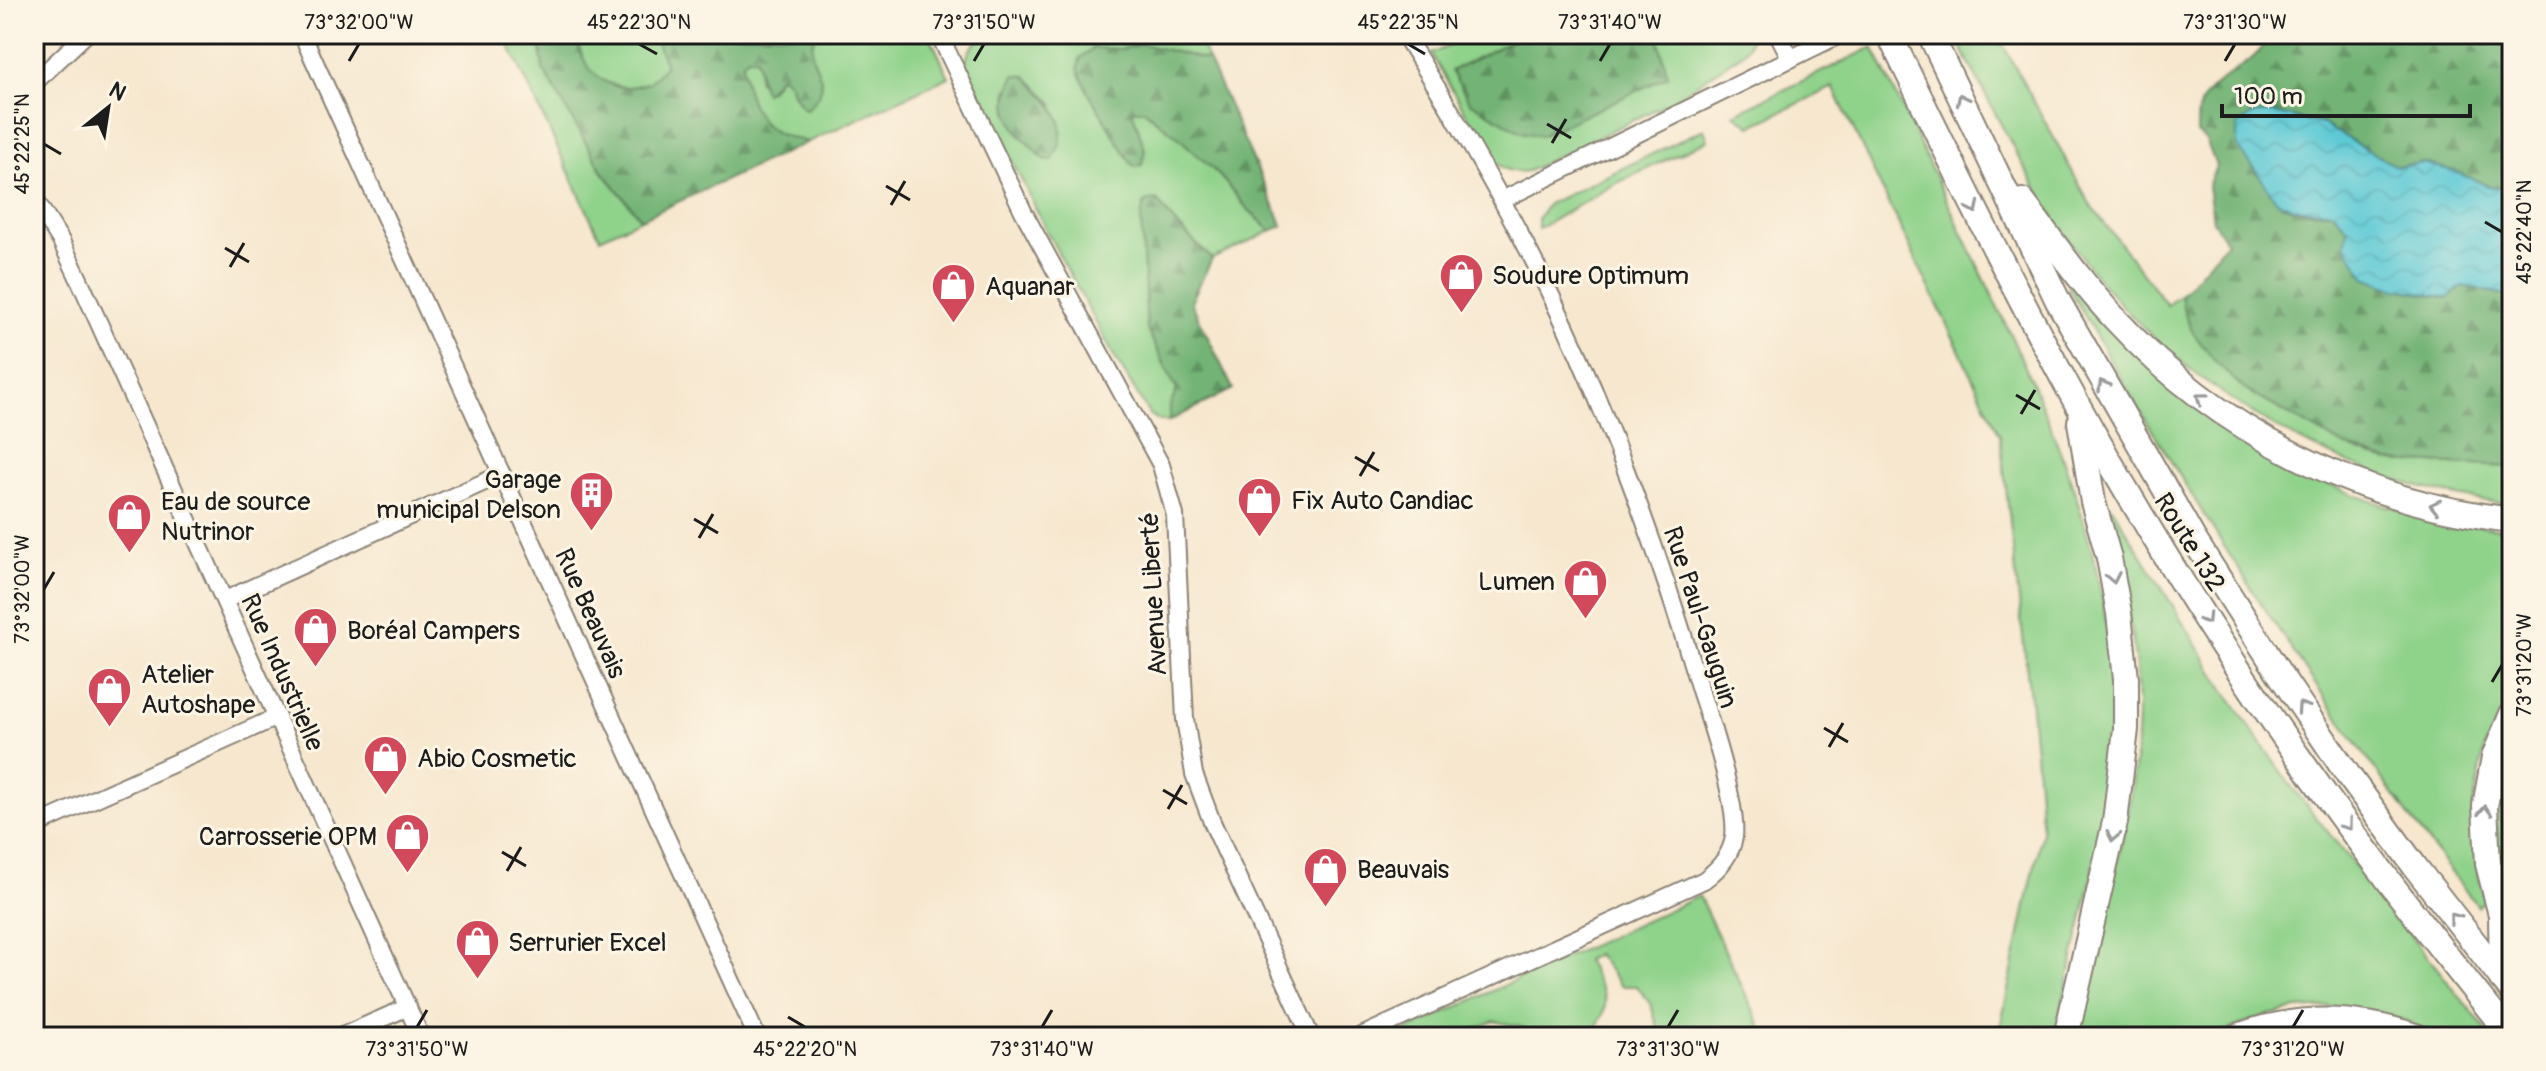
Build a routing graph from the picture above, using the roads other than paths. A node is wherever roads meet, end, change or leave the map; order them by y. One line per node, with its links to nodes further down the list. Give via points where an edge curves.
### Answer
1 (86, 34): 10 (street)
2 (302, 34): 15 (street, Rue Beauvais)
3 (1404, 34): 13 (street, Rue Paul-Gauguin)
4 (1778, 34): 9 (street)
5 (1841, 34): 9 (street)
6 (1889, 34): 14 (highway, Route 132, one-way to 14)
7 (1930, 34): 11 (highway, Route 132, one-way to 7)
8 (945, 36): 26 (street, Avenue Liberté, via 1024,213 1161,465 1175,515 1185,719 1194,774)
9 (1791, 59): 13 (street)
10 (34, 83)
11 (1994, 165): 16 (highway, one-way to 11, via 2426,504 2348,479 2267,440 2207,403 2104,307); 21 (highway, Route 132, one-way to 11, via 2348,775 2224,589 2074,331)
12 (34, 198): 17 (street, Rue Industrielle, via 71,261)
13 (1502, 200): 27 (street, Rue Paul-Gauguin, via 1572,342 1655,549 1718,751 1732,810 1733,843 1716,872 1696,884)
14 (2077, 404): 28 (highway, one-way to 28, via 2119,613 2126,729 2115,822); 31 (highway, Route 132, one-way to 31, via 2157,542 2274,724)
15 (502, 474): 17 (street); 25 (street, Rue Beauvais)
16 (2512, 520)
17 (225, 600): 19 (street, Rue Industrielle)
18 (2512, 714): 21 (highway, one-way to 18, via 2485,814 2494,757)
19 (277, 717): 20 (street); 22 (street, Rue Industrielle)
20 (34, 826)
21 (2507, 985)
22 (408, 1007): 23 (street); 24 (street, Rue Industrielle)
23 (340, 1037)
24 (421, 1037)
25 (757, 1037)
26 (1311, 1037)
27 (1359, 1037)
28 (2066, 1037)
29 (2235, 1037): 30 (highway, via 2273,1025 2322,1019 2367,1023)
30 (2418, 1037)
31 (2512, 1037)

